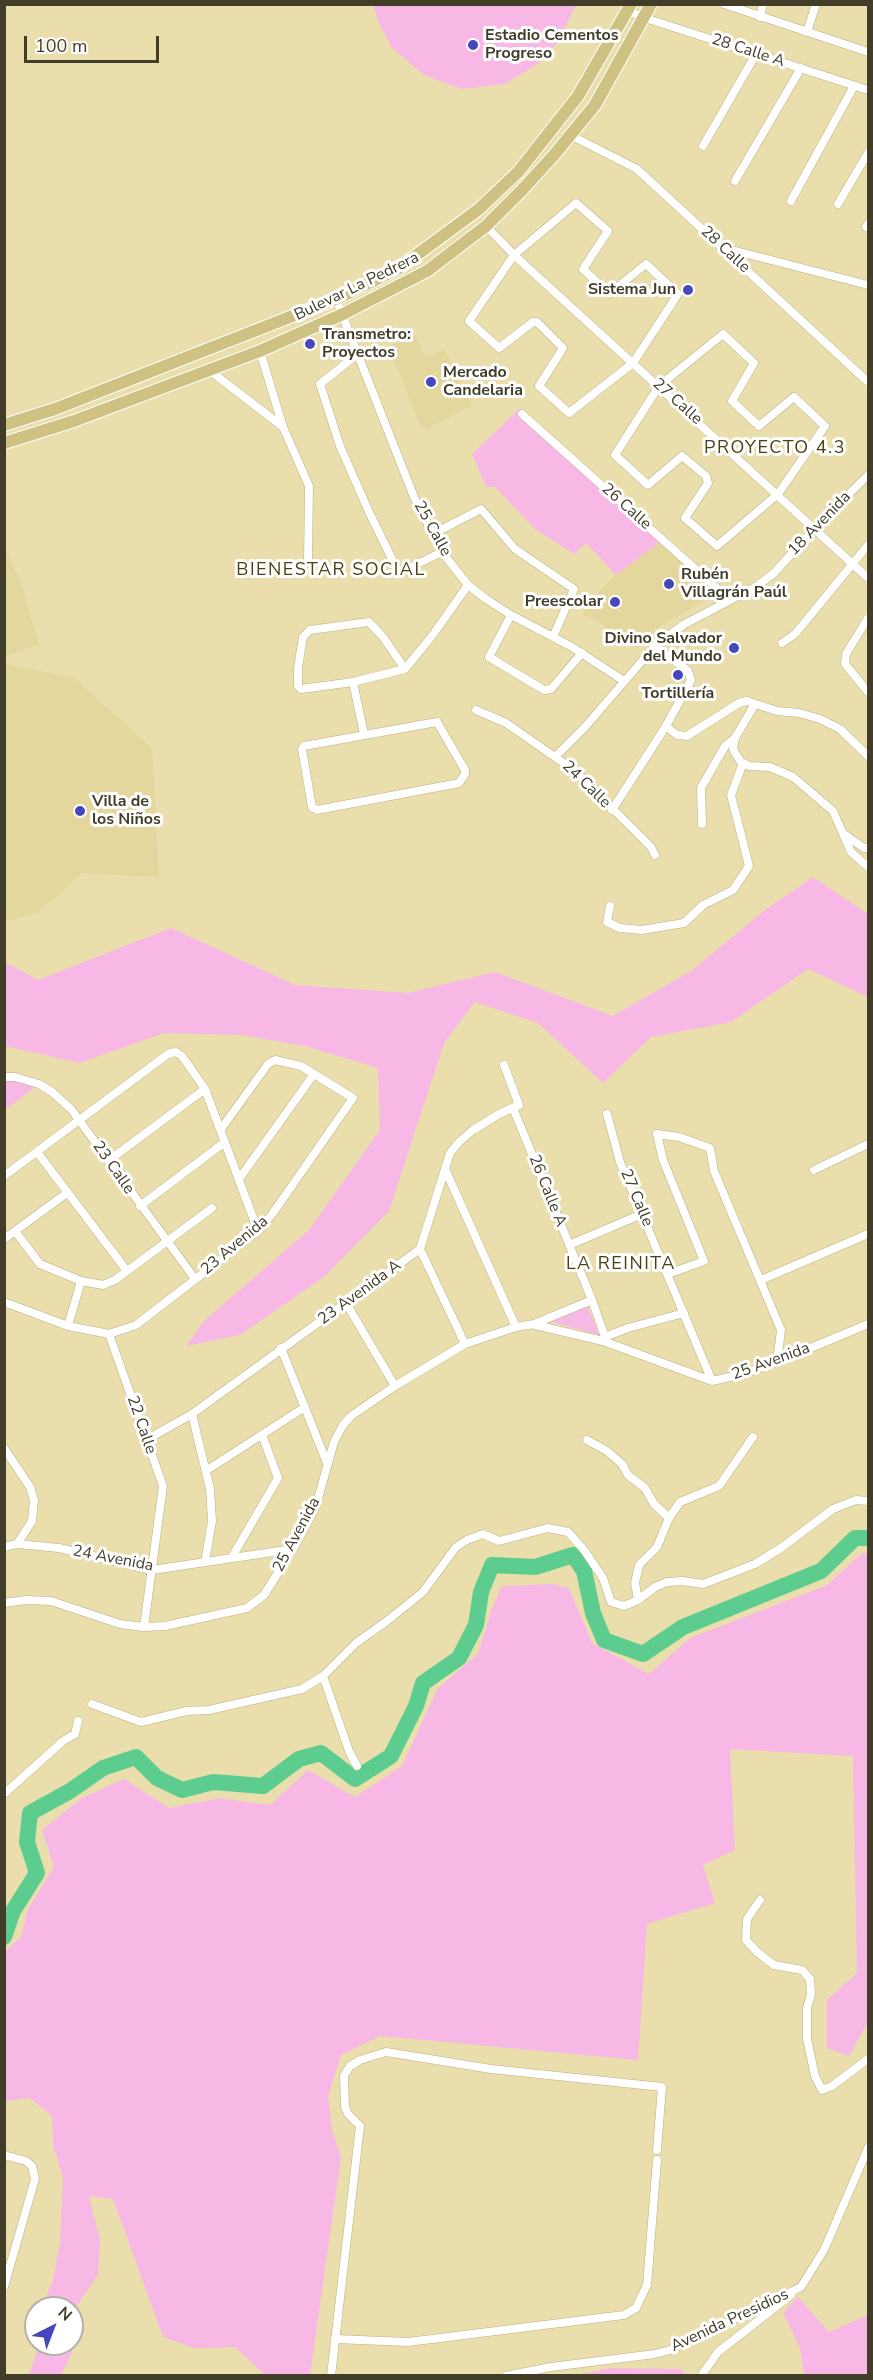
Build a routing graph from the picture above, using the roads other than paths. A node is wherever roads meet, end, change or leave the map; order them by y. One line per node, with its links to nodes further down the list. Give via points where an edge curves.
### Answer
1 (651, 4): 7 (main road, Bulevar La Pedrera)
2 (764, 4): 6 (street)
3 (816, 4): 8 (street)
4 (727, 5): 6 (street)
5 (629, 8): 7 (street, 28 Calle A); 24 (main road, Bulevar La Pedrera, via 578,96 510,179 479,209 399,268)
6 (760, 17): 8 (street)
7 (645, 18): 10 (street, 28 Calle A); 14 (main road, Bulevar La Pedrera, via 595,105)
8 (807, 32): 9 (street)
9 (868, 52)
10 (756, 54): 11 (street, 28 Calle A); 15 (street)
11 (801, 68): 12 (street, 28 Calle A); 17 (street)
12 (854, 86): 13 (street, 28 Calle A); 18 (street)
13 (868, 90)
14 (570, 135): 20 (main road, Bulevar La Pedrera); 21 (street, 28 Calle, via 637,169)
15 (703, 146)
16 (868, 153): 19 (street)
17 (735, 181)
18 (791, 201)
19 (838, 204)
20 (486, 226): 22 (street, 27 Calle); 25 (main road, Bulevar La Pedrera, via 427,272)
21 (723, 248): 23 (street); 30 (street, 28 Calle)
22 (514, 255): 28 (street, 27 Calle); 28 (street, via 470,322 499,348 535,321 563,348 539,386 570,413); 28 (street, via 576,202 608,231 583,269 609,294 646,264 678,294)
23 (868, 285)
24 (336, 299): 25 (street, 25 Calle); 33 (main road, Bulevar La Pedrera, via 55,410)
25 (344, 314): 26 (main road, Bulevar La Pedrera); 27 (street, 25 Calle)
26 (260, 351): 29 (main road, Bulevar La Pedrera); 34 (street)
27 (360, 353): 39 (street, 25 Calle, via 414,497); 41 (street, via 320,385 340,446 397,569 403,571)
28 (633, 363): 31 (street, 27 Calle)
29 (209, 370): 34 (street); 35 (main road, Bulevar La Pedrera, via 65,425)
30 (868, 381)
31 (659, 386): 37 (street, 27 Calle); 37 (street, via 615,455 648,484 680,456 706,476 708,483 685,518 716,546); 37 (street, via 723,334 754,363 732,401 759,426 794,397 825,426)
32 (522, 414): 46 (street, 26 Calle)
33 (4, 425)
34 (283, 427): 42 (street, via 309,486)
35 (4, 442)
36 (868, 475): 38 (street, 18 Avenida)
37 (778, 494): 38 (street, 27 Calle)
38 (815, 528): 43 (street, 27 Calle); 46 (street, 18 Avenida, via 774,573)
39 (433, 534): 41 (street, 25 Calle); 49 (street, via 481,509 514,549 574,589)
40 (868, 545): 43 (street)
41 (442, 552): 45 (street, 25 Calle)
42 (308, 563)
43 (854, 564): 44 (street, 27 Calle); 50 (street, via 795,634)
44 (868, 578)
45 (468, 585): 47 (street, 25 Calle); 53 (street)
46 (730, 600): 51 (street, 18 Avenida)
47 (511, 615): 49 (street, 25 Calle); 52 (street, via 489,657 544,690 551,689)
48 (868, 618): 56 (street, via 846,654 845,664)
49 (553, 637): 52 (street, 25 Calle)
50 (782, 643)
51 (655, 645): 54 (street, 18 Avenida); 59 (street, via 691,675)
52 (582, 653): 54 (street, 25 Calle)
53 (405, 669): 55 (street); 55 (street, via 371,623 310,630 303,637 298,686 301,689)
54 (624, 681): 63 (street, 18 Avenida)
55 (353, 682): 60 (street)
56 (868, 692)
57 (755, 704): 59 (street, via 742,702 687,736 677,735); 61 (street); 62 (street, via 820,719 840,729)
58 (476, 710): 63 (street, 24 Calle, via 506,723)
59 (666, 726): 65 (street)
60 (364, 734): 60 (street, via 302,748 312,807 317,810 459,783 465,774 437,722)
61 (735, 738): 64 (street, via 734,752); 66 (street, via 725,746 701,788)
62 (868, 756)
63 (555, 757): 65 (street, 24 Calle, via 575,771)
64 (743, 763): 67 (street, via 770,767 794,777 833,811); 71 (street, via 731,795 749,866 733,890 703,905 684,923 642,930 607,922)
65 (612, 810): 69 (street, 24 Calle, via 651,846)
66 (702, 824)
67 (843, 834): 68 (street); 70 (street, via 851,852)
68 (868, 848)
69 (655, 855)
70 (868, 867)
71 (610, 906)
72 (504, 1065): 76 (street, 26 Calle A)
73 (314, 1074): 79 (street, via 301,1066 272,1061); 87 (street); 93 (street, 23 Avenida, via 352,1098)
74 (4, 1077): 78 (street, 23 Calle, via 39,1084)
75 (206, 1089): 78 (street, via 176,1052); 79 (street); 83 (street)
76 (516, 1106): 84 (street, via 459,1142); 97 (street, 26 Calle A)
77 (607, 1114): 91 (street, 27 Calle, via 620,1162)
78 (80, 1120): 82 (street); 83 (street, 23 Calle)
79 (221, 1129): 80 (street)
80 (225, 1142): 87 (street); 89 (street)
81 (868, 1144): 85 (street)
82 (37, 1152): 86 (street); 88 (street)
83 (108, 1161): 89 (street, 23 Calle)
84 (445, 1169): 98 (street); 111 (street)
85 (814, 1170)
86 (4, 1176)
87 (239, 1179): 93 (street)
88 (67, 1193): 92 (street); 99 (street)
89 (140, 1206): 96 (street, 23 Calle)
90 (212, 1208): 96 (street)
91 (642, 1214): 97 (street); 100 (street, 27 Calle)
92 (15, 1231): 95 (street); 103 (street, via 40,1264)
93 (258, 1231): 101 (street, 23 Avenida)
94 (868, 1234): 102 (street)
95 (4, 1239)
96 (168, 1243): 99 (street); 101 (street, 23 Calle)
97 (569, 1245): 104 (street, 26 Calle A)
98 (420, 1249): 106 (street, 23 Avenida A); 114 (street)
99 (127, 1271): 103 (street, via 103,1285)
100 (668, 1274): 102 (street, via 704,1261 663,1160 657,1134 710,1148 714,1171); 107 (street, 27 Calle)
101 (195, 1279): 112 (street, 23 Avenida, via 136,1325)
102 (761, 1280): 116 (street, via 781,1330)
103 (81, 1281): 110 (street)
104 (592, 1300): 108 (street, 25 Avenida); 113 (street, 26 Calle A)
105 (4, 1302): 110 (street)
106 (346, 1303): 115 (street, 23 Avenida A); 118 (street)
107 (684, 1313): 113 (street, via 628,1328); 117 (street, 27 Calle)
108 (534, 1324): 111 (street, 25 Avenida); 113 (street, 25 Avenida)
109 (868, 1324): 116 (street, 25 Avenida)
110 (68, 1326): 112 (street)
111 (516, 1327): 114 (street, 25 Avenida)
112 (109, 1334): 123 (street, 22 Calle)
113 (604, 1339): 117 (street, 25 Avenida)
114 (465, 1344): 118 (street, 25 Avenida)
115 (281, 1348): 119 (street); 120 (street, 23 Avenida A)
116 (777, 1362): 117 (street, 25 Avenida)
117 (712, 1381)
118 (395, 1386): 126 (street, 25 Avenida, via 343,1425)
119 (305, 1407): 121 (street); 126 (street)
120 (192, 1414): 123 (street, 23 Avenida A); 127 (street)
121 (262, 1435): 127 (street); 133 (street, via 278,1478)
122 (753, 1437): 129 (street, via 719,1486 680,1502)
123 (146, 1440): 135 (street, 22 Calle, via 163,1486)
124 (587, 1440): 129 (street, via 622,1464)
125 (4, 1448): 130 (street, via 30,1487 34,1500 32,1521)
126 (327, 1463): 132 (street, 25 Avenida, via 316,1506)
127 (207, 1470): 134 (street, via 212,1521)
128 (868, 1501): 136 (street, via 856,1500 833,1509 755,1564 703,1584 667,1582)
129 (669, 1518): 136 (street, via 657,1547 639,1565 635,1583)
130 (17, 1544): 131 (street, 24 Avenida); 135 (street, 24 Avenida, via 59,1548)
131 (5, 1547)
132 (293, 1549): 133 (street, 24 Avenida); 138 (street, 25 Avenida, via 264,1595 247,1608)
133 (232, 1557): 134 (street, 24 Avenida)
134 (205, 1562): 135 (street, 24 Avenida)
135 (153, 1570): 138 (street, 22 Calle)
136 (638, 1600): 139 (street, via 624,1606 611,1602 603,1578 568,1532 548,1528 499,1541 483,1534 456,1547 423,1592 356,1643)
137 (4, 1603): 138 (street, 25 Avenida, via 51,1601 120,1624)
138 (144, 1627)
139 (323, 1676): 140 (street, via 302,1689 141,1722); 142 (street)
140 (92, 1704)
141 (78, 1721): 143 (street, via 75,1734)
142 (357, 1766)
143 (4, 1794)
144 (760, 1900): 145 (street, via 747,1919 746,1940 774,1965 802,1970 810,1979 807,2039 822,2090)
145 (868, 2059)
146 (868, 2148): 151 (street, Avenida Presidios, via 824,2250)
147 (657, 2150): 152 (street, via 662,2087 491,2069 386,2052 360,2060 344,2076 345,2107 360,2126)
148 (4, 2155): 150 (street, via 27,2161 35,2172)
149 (657, 2160): 152 (street, via 647,2285 636,2308 624,2315 408,2342)
150 (4, 2287)
151 (801, 2287): 154 (street, Avenida Presidios, via 670,2350); 155 (street, via 718,2352)
152 (335, 2339): 153 (street)
153 (331, 2376)
154 (506, 2376)
155 (701, 2376)

